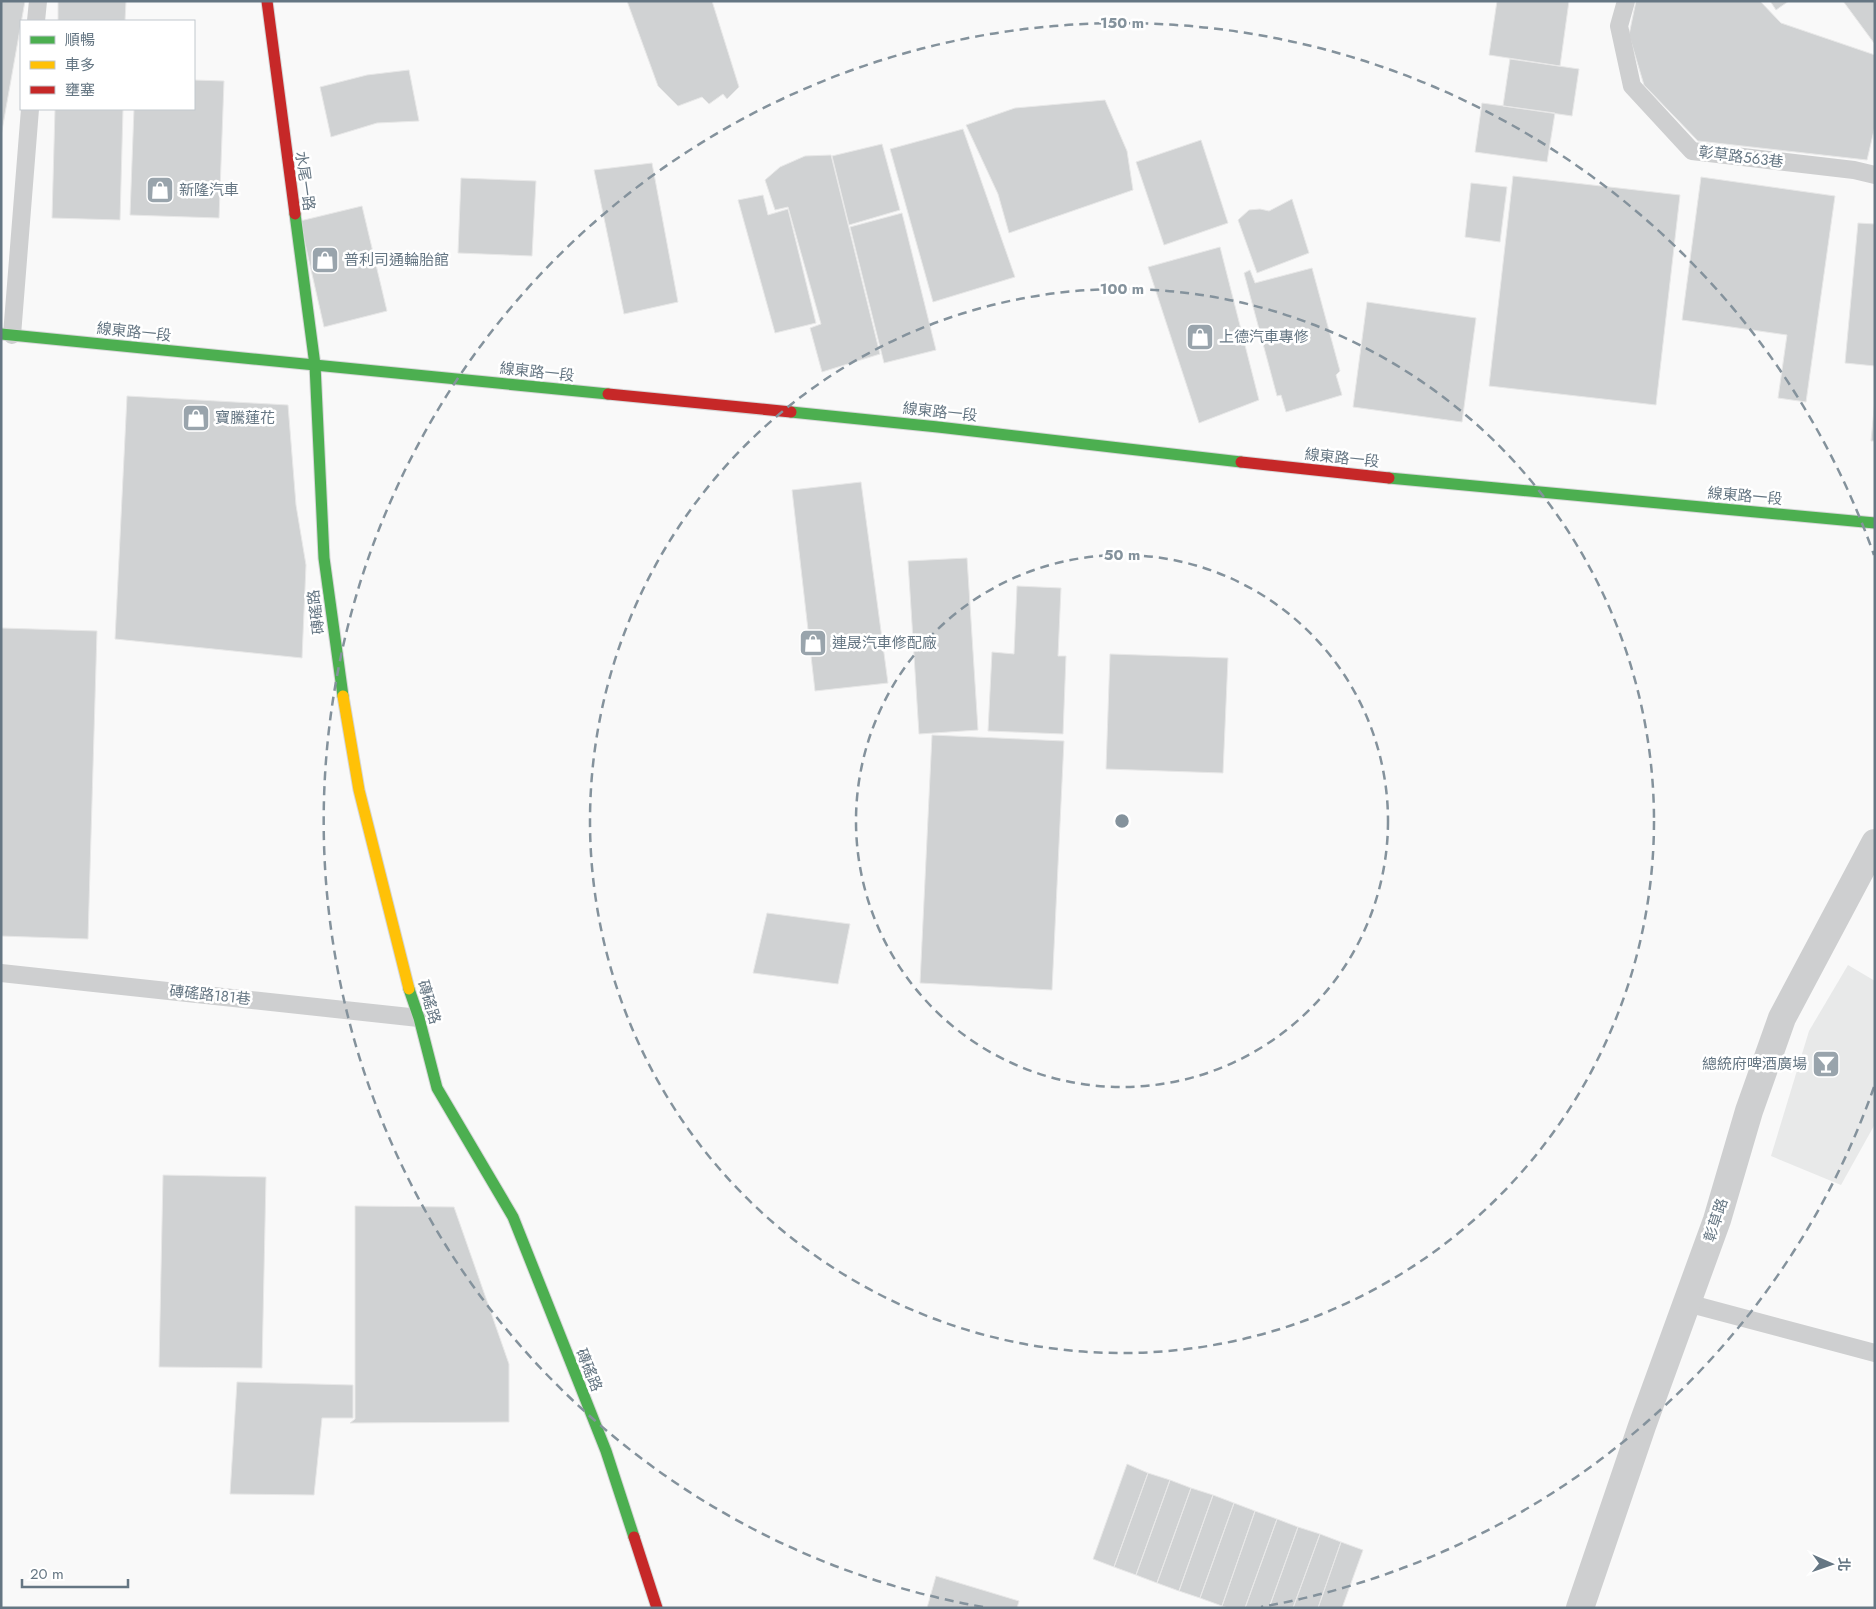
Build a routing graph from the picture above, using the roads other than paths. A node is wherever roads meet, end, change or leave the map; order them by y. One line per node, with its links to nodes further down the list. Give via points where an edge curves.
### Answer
1 (38, 1): 4 (lane)
2 (266, 1): 8 (main road, 水尾一路)
3 (1626, 1): 6 (lane, 彰草路563巷, via 1619,26 1632,86 1692,151 1854,170)
4 (36, 20)
5 (30, 110): 7 (lane)
6 (1875, 176)
7 (6, 335): 8 (main road, 線東路一段)
8 (315, 365): 9 (main road, 線東路一段, via 938,427 1438,484); 12 (main road, 磚磘路, via 324,558 337,664 359,790)
9 (1875, 523)
10 (1875, 844): 13 (street, 彰草路, via 1782,1018)
11 (1, 973): 12 (lane, 磚磘路181巷)
12 (419, 1018): 15 (main road, 磚磘路, via 437,1088 513,1217 606,1452)
13 (1687, 1303): 14 (lane); 16 (street, 彰草路)
14 (1875, 1353)
15 (657, 1608)
16 (1580, 1608)

